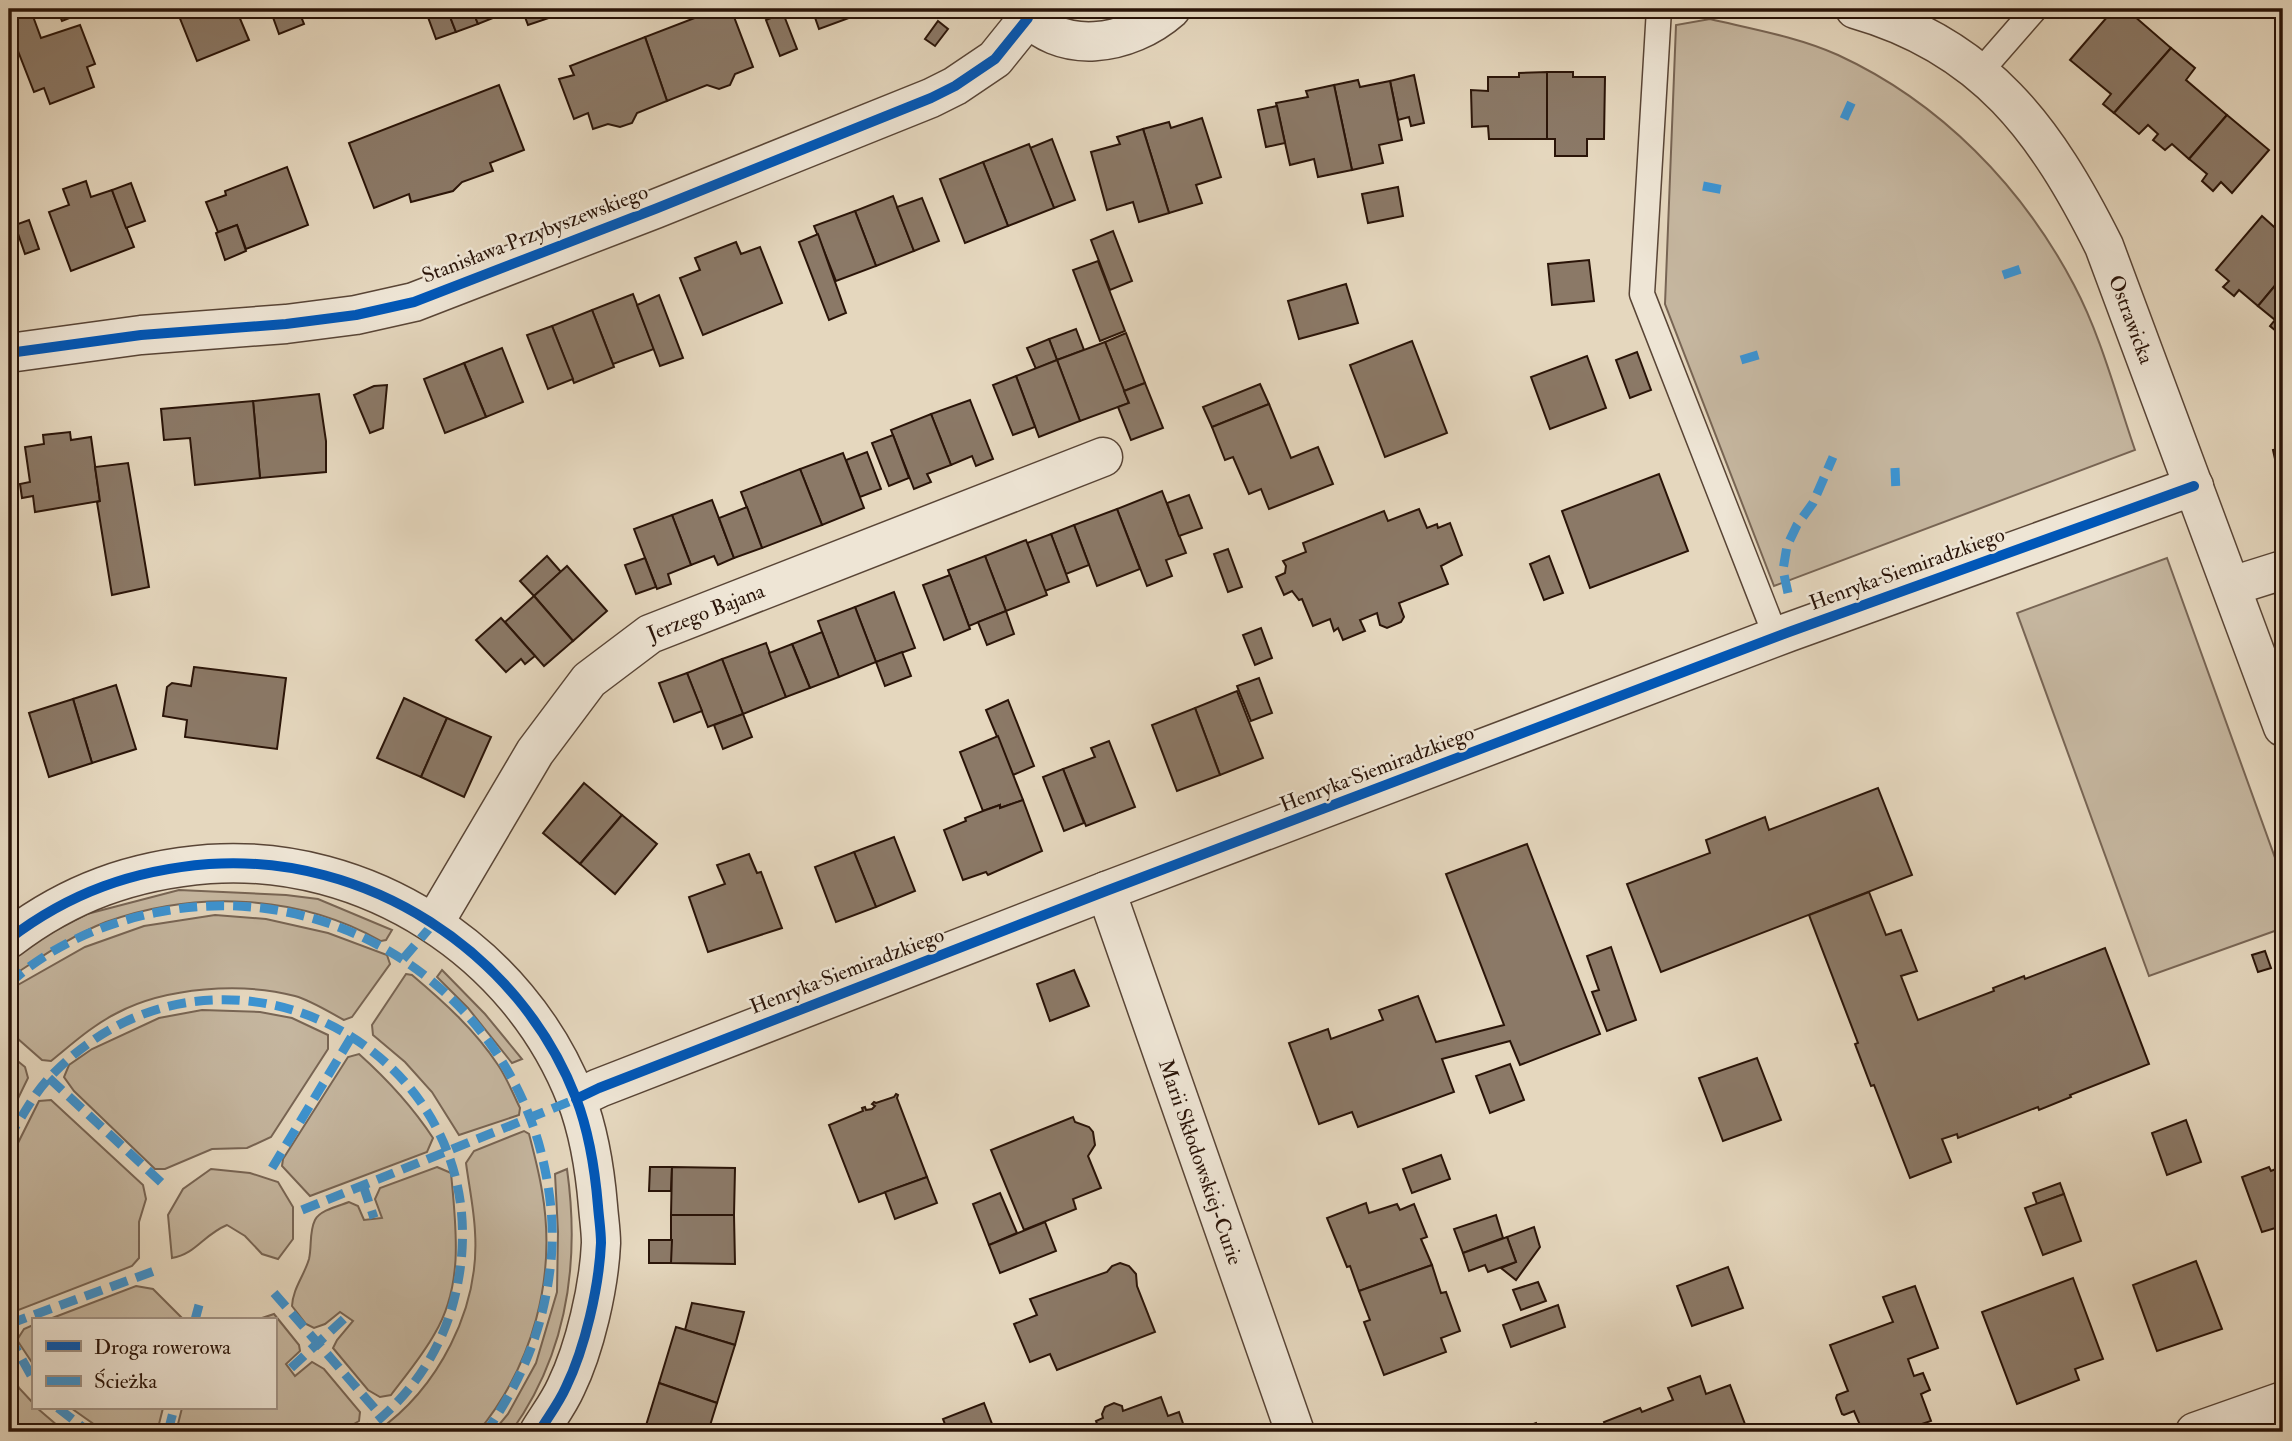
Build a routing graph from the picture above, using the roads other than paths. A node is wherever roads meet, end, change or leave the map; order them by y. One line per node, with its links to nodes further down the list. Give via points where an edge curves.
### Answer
1 (1171, 9): 5 (street, via 1135,34 1098,42 1047,32)
2 (1659, 9): 12 (lane, via 1642,294)
3 (1855, 9): 6 (street, Ostrawicka, via 1918,32)
4 (2035, 9): 6 (lane)
5 (1025, 13): 7 (street, Stanisława Przybyszewskiego, via 995,59 931,98 414,302 298,323 141,335)
6 (1980, 72): 9 (street, Ostrawicka, via 2027,120 2081,199 2104,246)
7 (9, 353)
8 (1103, 457): 15 (street, Jerzego Bajana, via 650,634 589,680 535,752)
9 (2194, 486): 11 (street, Ostrawicka); 12 (street, Henryka Siemiradzkiego)
10 (2283, 570): 11 (street)
11 (2232, 586): 13 (street, Ostrawicka)
12 (1776, 637): 14 (street, Henryka Siemiradzkiego)
13 (2283, 727)
14 (1106, 891): 17 (street, Henryka Siemiradzkiego); 20 (street, Marii Skłodowskiej-Curie)
15 (434, 923): 16 (street, via 373,890 307,870 238,862 169,867 102,885 40,915); 17 (street, via 480,958 519,1000 551,1047)
16 (9, 939)
17 (576, 1099): 19 (street, via 595,1170 601,1244 590,1317 566,1387)
18 (2283, 1401): 21 (street)
19 (539, 1432)
20 (1295, 1432)
21 (2195, 1432)

